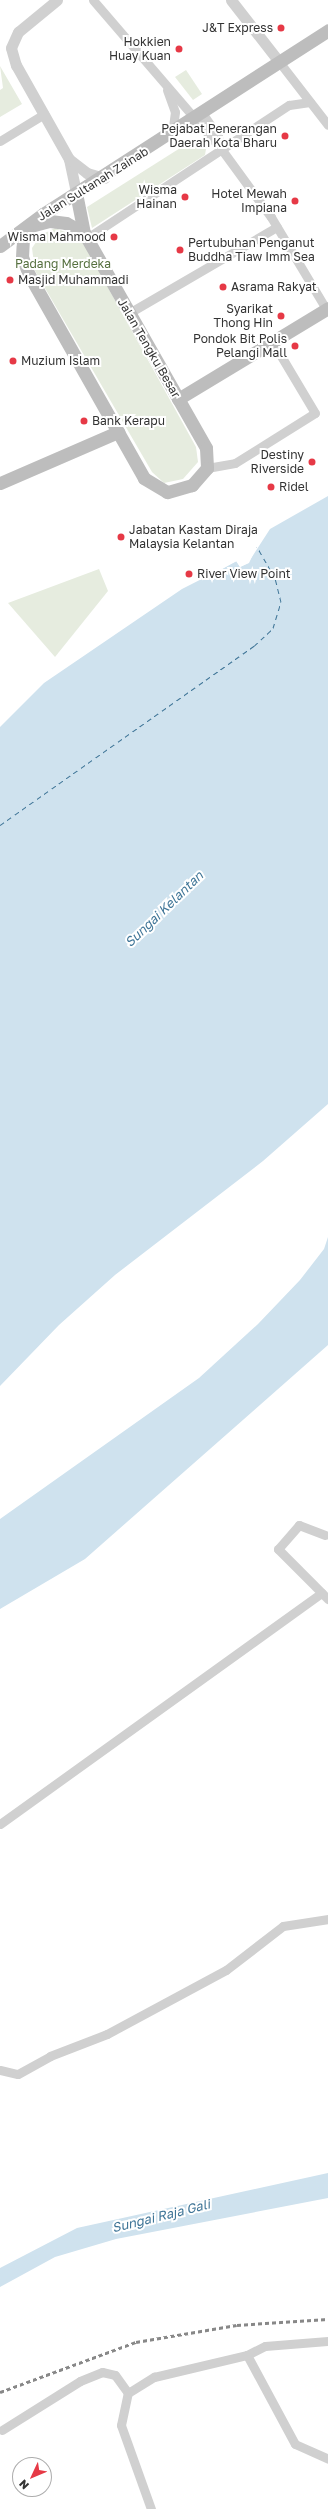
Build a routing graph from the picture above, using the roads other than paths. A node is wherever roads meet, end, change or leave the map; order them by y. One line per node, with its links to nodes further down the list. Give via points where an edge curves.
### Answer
1 (57, 0): 10 (street, via 18,32 11,48 16,65)
2 (93, 0): 5 (street)
3 (102, 0): 5 (street)
4 (231, 0): 7 (street)
5 (113, 20): 8 (street)
6 (328, 30): 7 (main road, Jalan Sultanah Zainab)
7 (280, 63): 9 (street); 11 (main road, Jalan Sultanah Zainab)
8 (165, 86): 11 (street); 13 (street, via 175,112)
9 (310, 102): 12 (street); 15 (street, via 289,105)
10 (44, 114): 14 (street); 16 (street)
11 (199, 117): 13 (main road, Jalan Sultanah Zainab); 15 (street)
12 (328, 125)
13 (171, 134): 17 (main road, Jalan Sultanah Zainab)
14 (0, 142)
15 (222, 150): 20 (street); 21 (street)
16 (69, 159): 17 (street, via 87,173); 18 (street)
17 (104, 178): 18 (main road, Jalan Sultanah Zainab)
18 (76, 193): 19 (main road, Jalan Sultanah Zainab); 21 (main road, Jalan Tengku Besar)
19 (27, 227): 21 (main road, via 58,221); 22 (main road, Jalan Sultanah Zainab); 27 (main road, via 22,248 29,275)
20 (277, 227): 23 (street); 24 (street)
21 (85, 236): 24 (main road, Jalan Tengku Besar)
22 (0, 246)
23 (327, 308): 25 (main road)
24 (130, 313): 26 (main road, Jalan Tengku Besar)
25 (272, 342): 26 (main road); 28 (street, via 315,413 235,463)
26 (178, 399): 28 (main road, Jalan Tengku Besar, via 206,448)
27 (118, 432): 28 (main road, via 144,478 158,490 185,488); 29 (main road)
28 (207, 468)
29 (0, 483)
30 (325, 1534): 31 (street, via 299,1526 278,1549)
31 (325, 1596): 32 (street)
32 (0, 1824)
33 (328, 1919): 34 (street, via 283,1926 226,1970 106,2035 50,2056 18,2074)
34 (0, 2070)
35 (328, 2341): 36 (street, via 267,2346)
36 (248, 2355): 37 (street, via 154,2376); 39 (street, via 294,2444)
37 (128, 2393): 38 (street, via 115,2375 102,2372 80,2381); 40 (street, via 121,2425)
38 (2, 2430)
39 (328, 2459)
40 (151, 2509)

